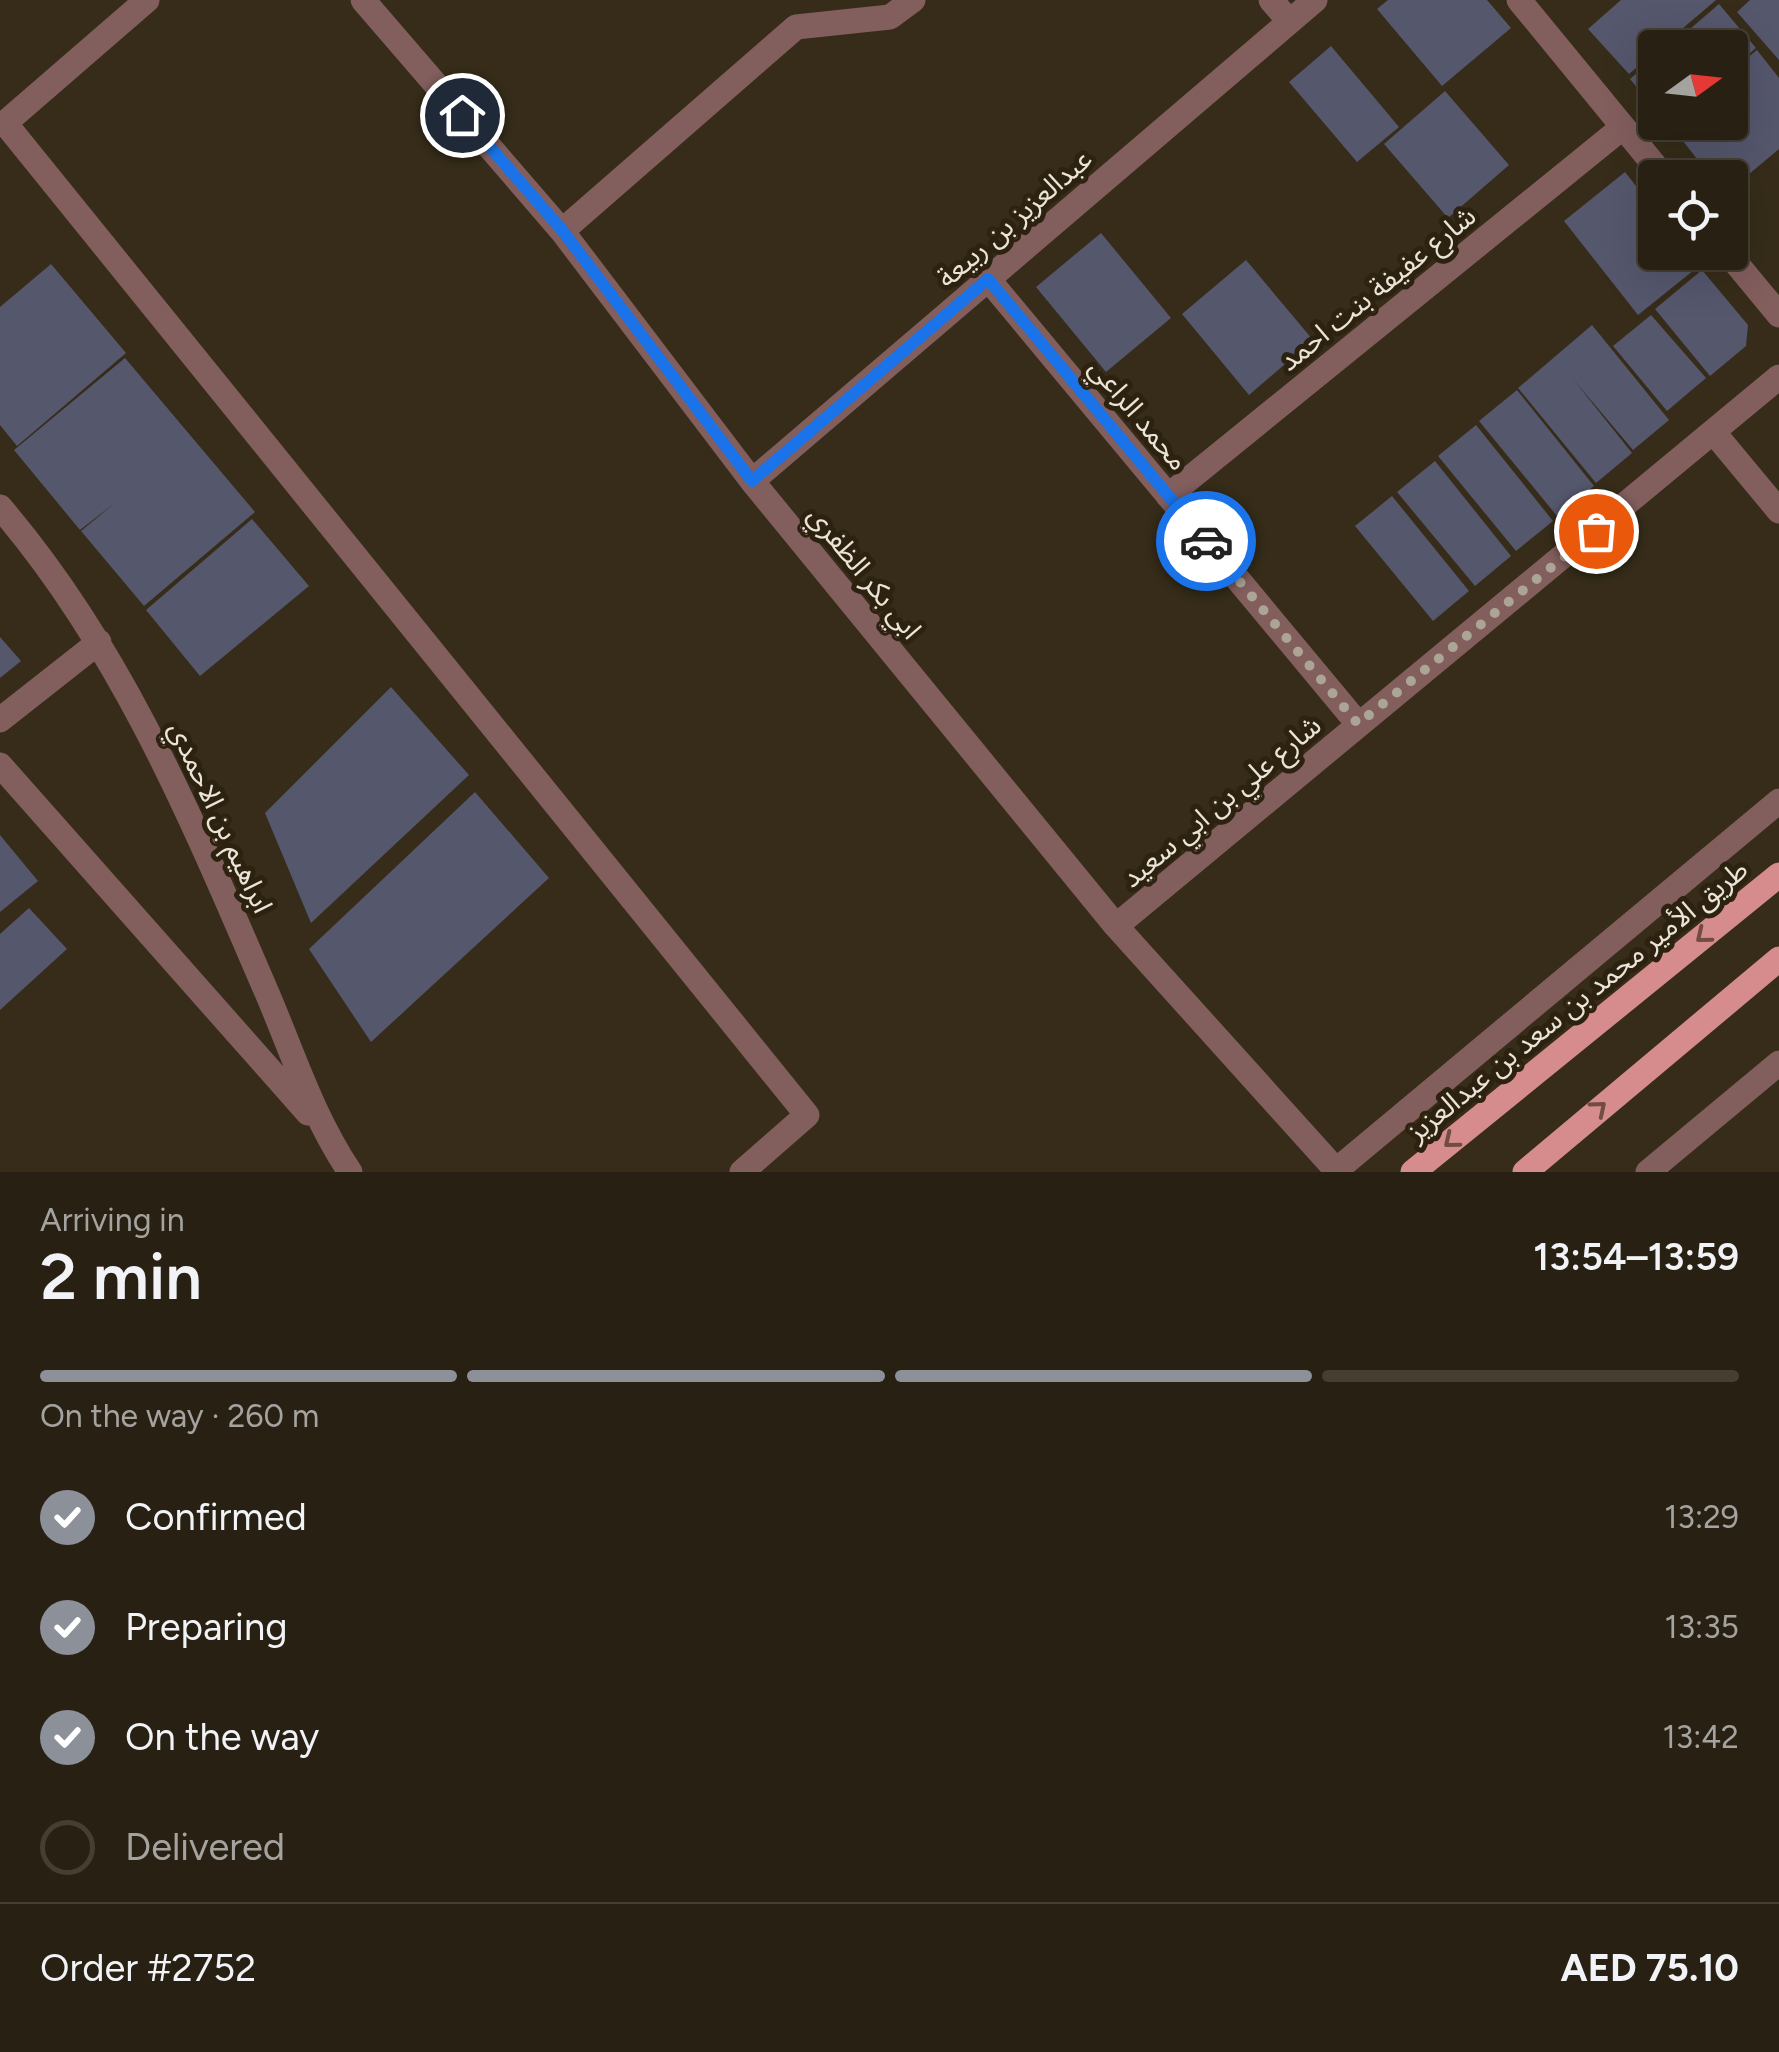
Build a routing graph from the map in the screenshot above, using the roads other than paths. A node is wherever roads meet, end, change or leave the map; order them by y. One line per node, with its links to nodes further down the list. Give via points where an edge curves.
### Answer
1 (147, 0): 33 (street, via 5,123 807,1115)
2 (363, 0): 11 (street, ابي بكر الظفري)
3 (913, 0): 7 (street)
4 (1271, 0): 8 (street)
5 (1315, 0): 8 (street, عبدالعزيز بن ربيعة)
6 (1518, 0): 9 (street)
7 (883, 9): 11 (street, via 796,27)
8 (1289, 22): 13 (street, عبدالعزيز بن ربيعة)
9 (1623, 127): 10 (street); 18 (street, شارع عفيفة بنت احمد)
10 (1650, 160)
11 (562, 230): 17 (street, ابي بكر الظفري)
12 (1742, 270): 14 (street)
13 (988, 279): 17 (street, عبدالعزيز بن ربيعة); 18 (street, محمد الراعي)
14 (1779, 315)
15 (1779, 377): 16 (street, شارع علي بن ابي سعيد)
16 (1715, 434): 20 (street); 23 (street, شارع علي بن ابي سعيد)
17 (752, 481): 27 (street, ابي بكر الظفري)
18 (1168, 496): 23 (street, محمد الراعي)
19 (0, 507): 21 (street, ابراهيم بن الاحمدي, via 52,568)
20 (1779, 510)
21 (99, 642): 22 (street); 30 (street, ابراهيم بن الاحمدي, via 160,750)
22 (0, 720)
23 (1358, 724): 27 (street, شارع علي بن ابي سعيد)
24 (0, 765): 30 (street)
25 (1779, 801): 31 (street)
26 (1779, 875): 34 (main road, طريق الأمير محمد بن سعد بن عبدالعزيز, one-way to 34)
27 (1116, 926): 31 (street, ابي بكر الظفري)
28 (1779, 959): 35 (main road, one-way to 28)
29 (1779, 1063): 36 (street)
30 (320, 1126): 32 (street, ابراهيم بن الاحمدي)
31 (1335, 1171)
32 (350, 1172)
33 (742, 1172)
34 (1413, 1172)
35 (1525, 1172)
36 (1648, 1172)

